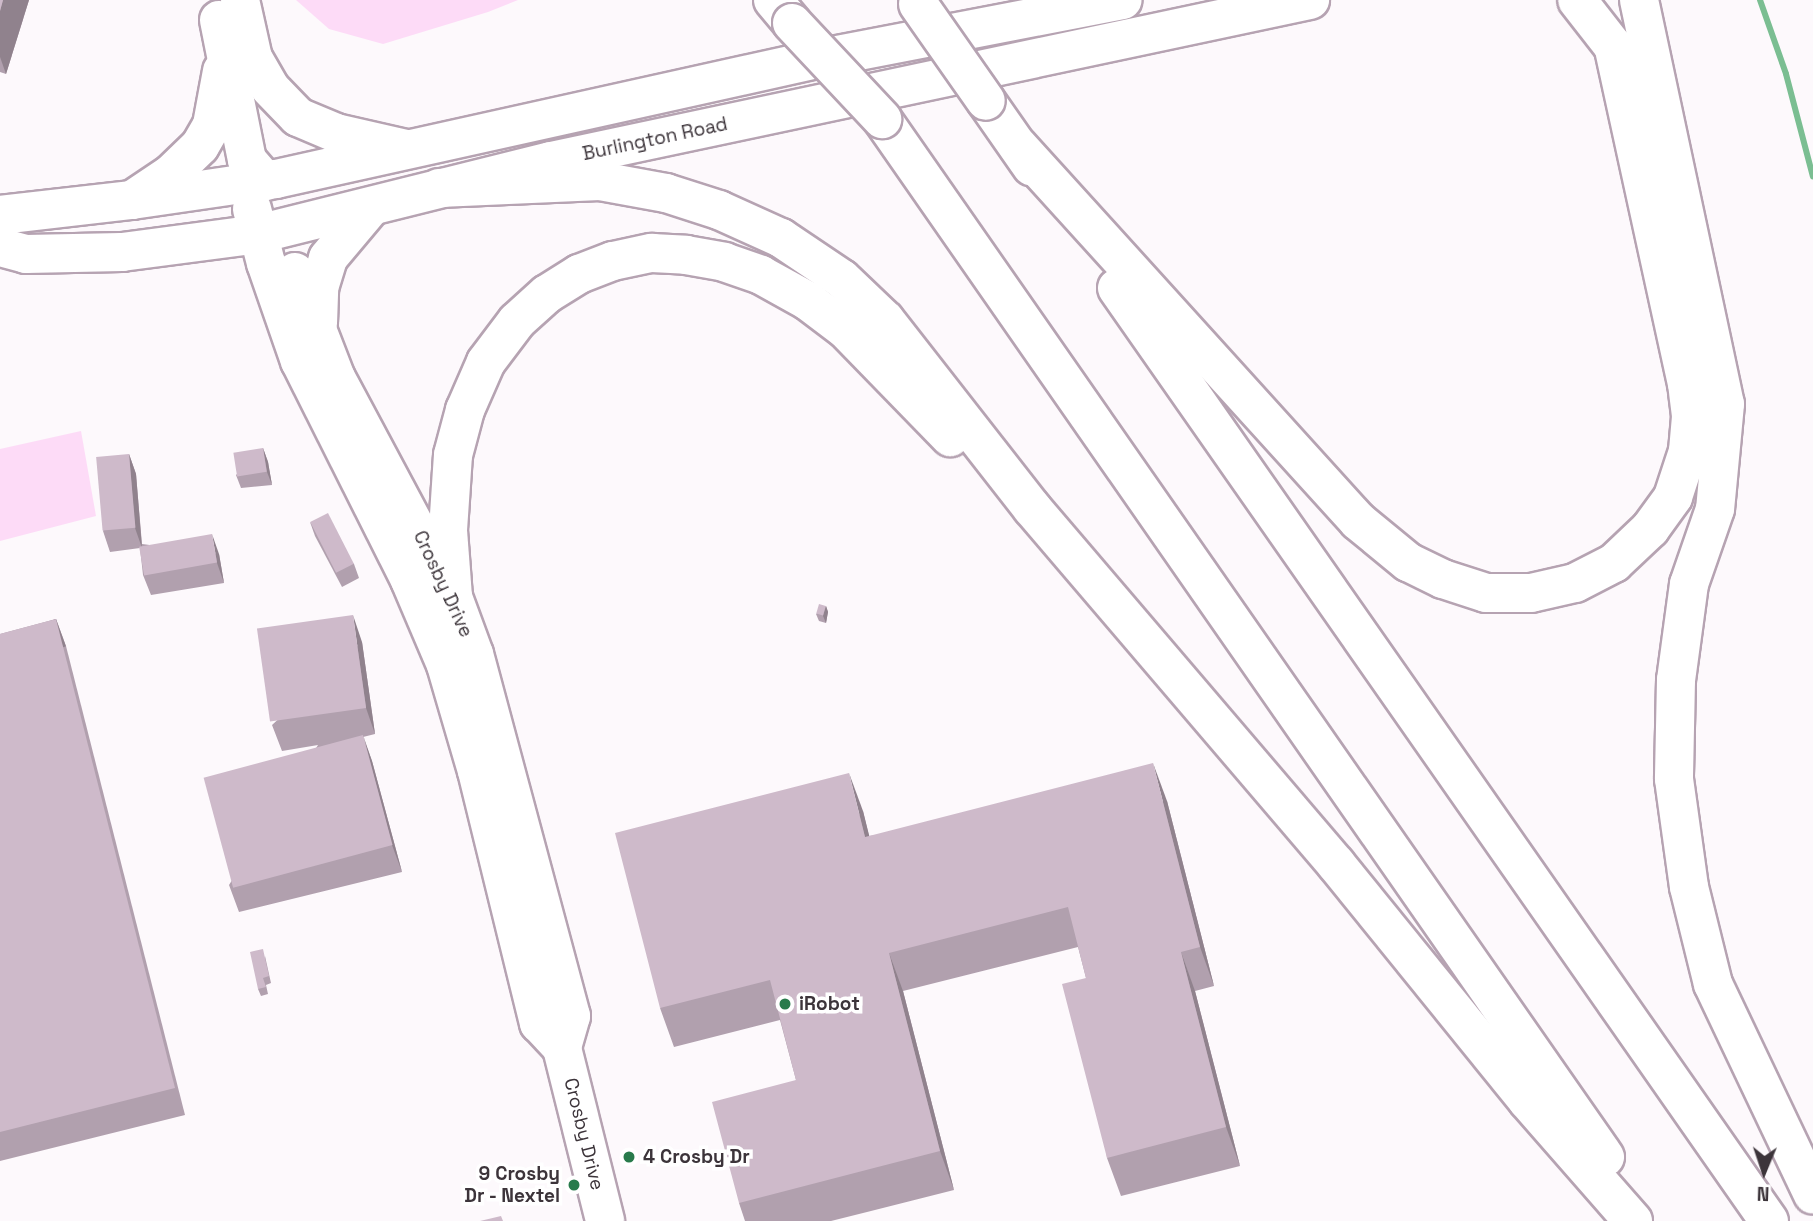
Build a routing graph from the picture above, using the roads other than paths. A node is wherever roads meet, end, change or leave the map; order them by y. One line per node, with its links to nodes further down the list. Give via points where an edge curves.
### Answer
1 (215, 0): 11 (main road, Crosby Drive)
2 (240, 0): 13 (main road, via 253,58 270,88 299,117 336,133)
3 (1122, 0): 13 (main road, via 822,58)
4 (1310, 0): 15 (main road, Burlington Road)
5 (1577, 0): 10 (main road)
6 (1605, 0): 10 (main road)
7 (1639, 0): 25 (main road, via 1725,404 1715,509 1689,584 1676,680 1674,779 1689,887 1713,984)
8 (917, 2): 12 (main road, bridge)
9 (798, 11): 28 (main road, bridge, via 882,119)
10 (1613, 46): 12 (main road, via 1687,384 1691,416 1688,451 1673,497 1650,529 1614,563 1575,583 1531,593 1486,593 1443,579 1408,562 1358,522)
11 (226, 52): 14 (main road, Crosby Drive); 16 (main road, via 212,125 200,146 171,174)
12 (1018, 146): 29 (main road)
13 (406, 149): 14 (main road)
14 (252, 174): 16 (main road); 19 (main road, Crosby Drive)
15 (439, 188): 17 (main road, Burlington Road); 22 (main road, via 600,181 666,193 782,238 842,279 885,320)
16 (132, 200): 18 (main road)
17 (370, 208): 19 (main road, Burlington Road); 21 (main road, via 328,258 319,288)
18 (0, 215)
19 (270, 231): 20 (main road, Burlington Road, via 122,252 26,254); 21 (main road, Crosby Drive); 24 (main road, Crosby Drive, via 300,361 439,647 473,758 540,1023)
20 (0, 247)
21 (318, 328): 23 (main road, Crosby Drive, via 336,378)
22 (1032, 508): 23 (main road, via 989,479 876,359 808,301 761,275 724,262 652,253 613,261 547,293 517,321 485,362 453,455 448,530); 27 (main road)
23 (453, 597): 24 (main road, Crosby Drive, via 474,654 571,1016)
24 (562, 1048): 26 (main road, Crosby Drive)
25 (1813, 1195)
26 (605, 1221)
27 (1633, 1221)
28 (1650, 1221)
29 (1769, 1221)

